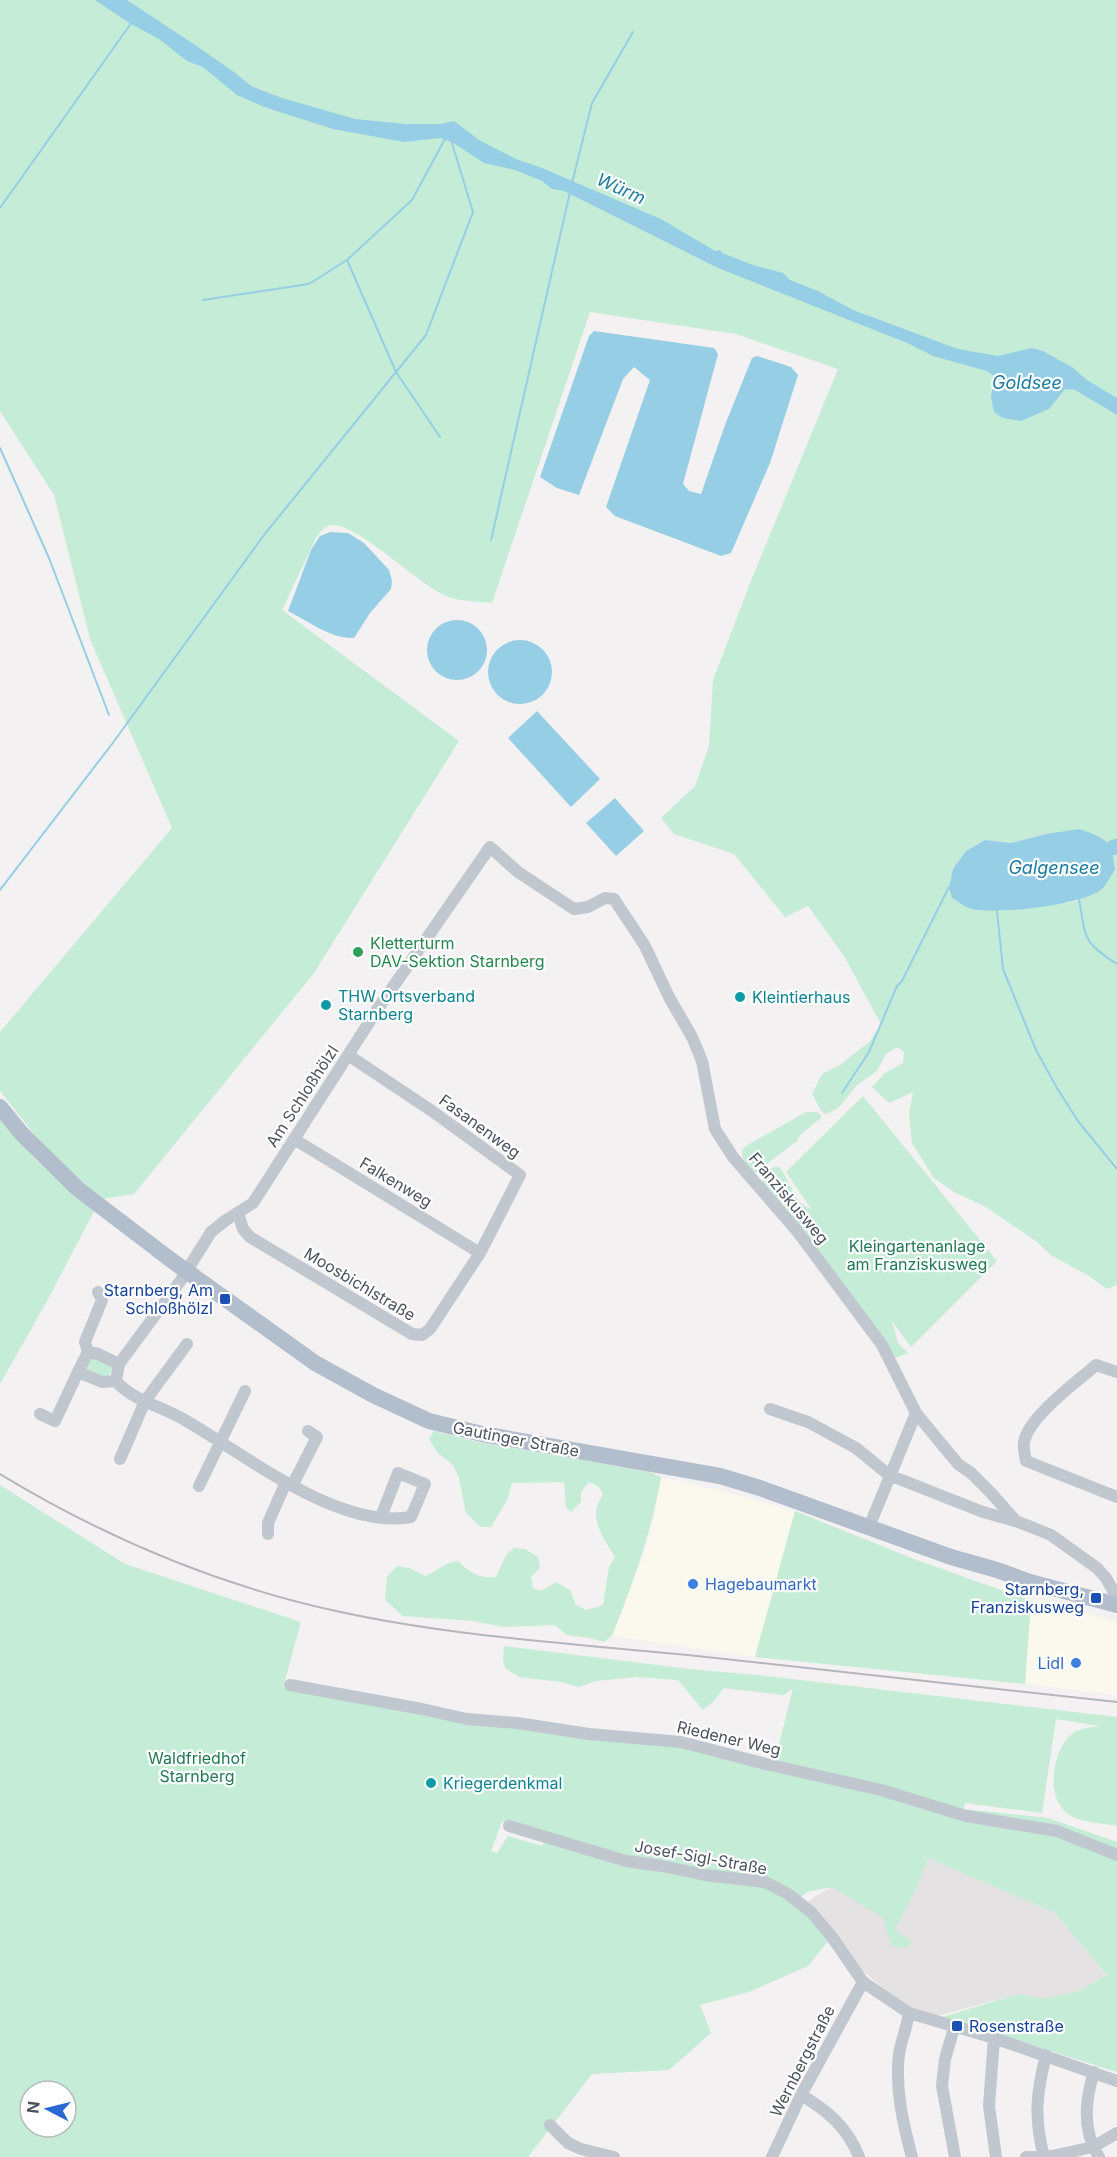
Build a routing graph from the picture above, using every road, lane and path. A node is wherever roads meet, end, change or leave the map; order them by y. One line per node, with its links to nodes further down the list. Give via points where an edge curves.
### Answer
1 (588, 907): 2 (street, Am Schloßhölzl, via 574,909 564,903 518,872 490,847); 18 (street, Franziskusweg, via 605,898 614,899 645,946 702,1061 715,1129 882,1345)
2 (348, 1055): 4 (street, Am Schloßhölzl); 6 (street, Fasanenweg, via 520,1175)
3 (0, 1107): 7 (main road, Gautinger Straße, via 78,1189)
4 (294, 1139): 5 (street, Am Schloßhölzl, via 253,1203); 6 (street, Falkenweg)
5 (238, 1213): 6 (street, Moosbichlstraße, via 250,1237 412,1334 422,1335 430,1329); 7 (street, Am Schloßhölzl, via 211,1232)
6 (480, 1253)
7 (187, 1271): 11 (street, Am Schloßhölzl); 29 (main road, Gautinger Straße, via 315,1363 429,1421 720,1476)
8 (98, 1292): 10 (street, via 102,1300 85,1342)
9 (187, 1344): 16 (street)
10 (88, 1352): 11 (street); 12 (street)
11 (119, 1364): 14 (street)
12 (78, 1372): 14 (street, via 102,1382); 19 (street, via 55,1421)
13 (1117, 1372): 26 (street, via 1096,1365 1037,1416 1024,1444 1026,1461)
14 (116, 1381): 16 (street, via 125,1391)
15 (245, 1391): 21 (street)
16 (145, 1401): 21 (street); 22 (street)
17 (770, 1409): 23 (street, via 808,1422 856,1448)
18 (916, 1413): 23 (street); 28 (street, Franziskusweg, via 958,1464 992,1493)
19 (40, 1414)
20 (308, 1431): 24 (street, via 317,1437)
21 (218, 1442): 24 (street); 25 (street)
22 (120, 1459)
23 (889, 1475): 28 (street, via 982,1512); 29 (street)
24 (289, 1484): 27 (street, via 323,1502); 30 (street, via 268,1523)
25 (198, 1486)
26 (1117, 1497)
27 (381, 1517)
28 (1016, 1521): 31 (street, Franziskusweg, via 1051,1535 1097,1568)
29 (869, 1527): 32 (main road, Gautinger Straße, via 1030,1582)
30 (268, 1534)
31 (1117, 1598)
32 (1117, 1605)
33 (290, 1685): 35 (street, Riedener Weg, via 467,1719 681,1742 881,1790 966,1816 1057,1831)
34 (509, 1826): 36 (street, Josef-Sigl-Straße, via 626,1861 765,1882 811,1912)
35 (1117, 1855)
36 (863, 1982): 37 (street, Josef-Sigl-Straße); 43 (street, Wernbergstraße)
37 (909, 2013): 38 (street, Josef-Sigl-Straße); 50 (street, via 900,2054 899,2082)
38 (954, 2028): 39 (street, Josef-Sigl-Straße); 51 (street, via 942,2086)
39 (994, 2038): 40 (street, Josef-Sigl-Straße); 52 (street, via 989,2106)
40 (1046, 2055): 41 (street, Josef-Sigl-Straße); 54 (street, via 1036,2103)
41 (1094, 2072): 42 (street, Josef-Sigl-Straße); 46 (street, via 1086,2102)
42 (1117, 2081)
43 (801, 2095): 48 (street, Wernbergstraße); 49 (street, via 843,2127)
44 (550, 2126): 47 (street, via 568,2143)
45 (1117, 2133): 46 (street)
46 (1096, 2152): 54 (street)
47 (614, 2157)
48 (772, 2157)
49 (859, 2157)
50 (912, 2157)
51 (955, 2157)
52 (996, 2157)
53 (1026, 2157): 54 (street)
54 (1044, 2157)

